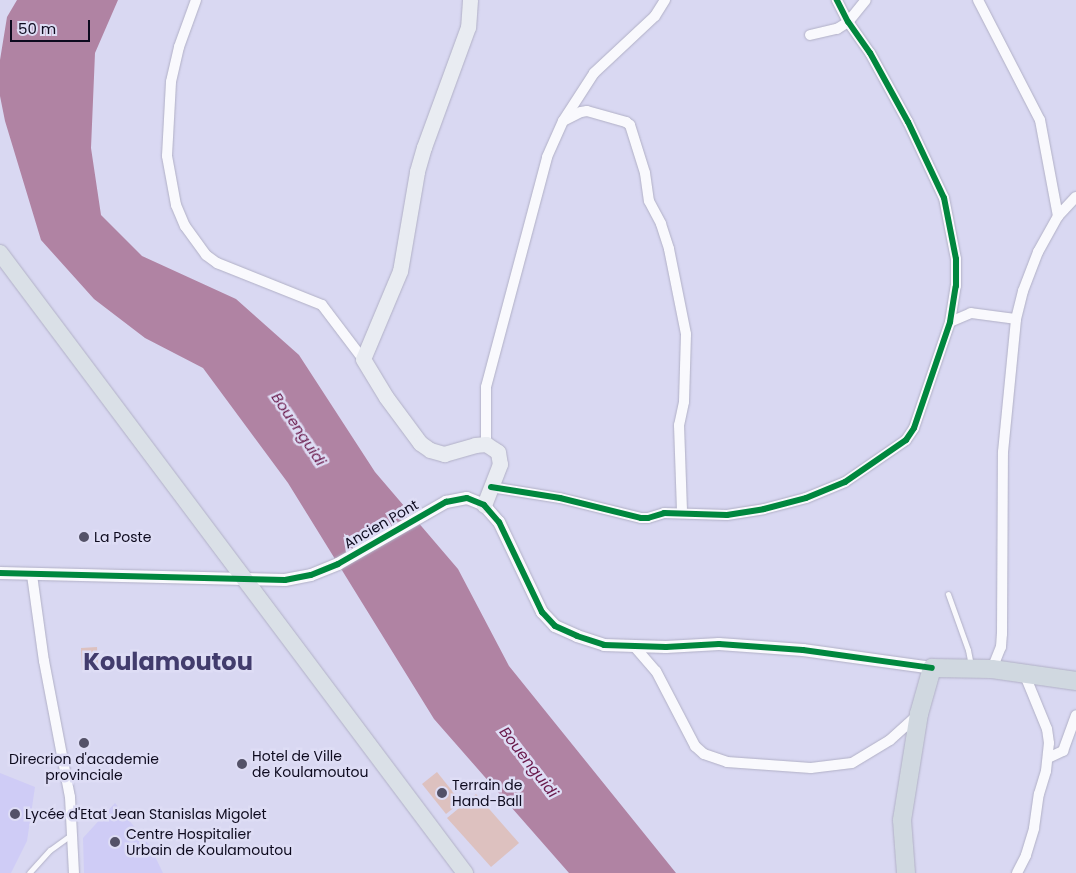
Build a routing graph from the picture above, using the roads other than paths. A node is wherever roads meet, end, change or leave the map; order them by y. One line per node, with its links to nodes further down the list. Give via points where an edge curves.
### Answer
1 (196, 0): 17 (street, via 179,47 171,82 167,156 176,205 185,226 206,255 217,263 322,305)
2 (470, 0): 17 (main road, via 468,27 417,172 400,271)
3 (665, 0): 9 (street, via 655,16 594,73)
4 (837, 0): 7 (street)
5 (866, 0): 7 (street)
6 (978, 0): 11 (street, via 1040,120)
7 (848, 22): 8 (street); 13 (street, via 870,53 908,122 944,198 956,259 956,286)
8 (810, 35)
9 (563, 121): 18 (street, via 547,157 486,387); 21 (street, via 587,111 630,125 645,173 649,201 669,250 686,334 684,402 679,425)
10 (1076, 198): 11 (street)
11 (1058, 216): 15 (street, via 1022,291)
12 (0, 253): 24 (main road)
13 (952, 302): 14 (street); 16 (street)
14 (971, 313): 15 (street); 16 (street)
15 (1016, 319): 29 (street, via 1004,452 1002,634 1001,647)
16 (950, 322): 21 (street, via 914,428 892,452 845,482 806,498 727,516)
17 (363, 358): 18 (main road, via 386,397 420,443 430,450 444,454)
18 (486, 444): 19 (main road, via 498,452 500,458)
19 (492, 486): 20 (main road); 21 (street, via 560,498 641,518 664,512)
20 (484, 505): 24 (street, Ancien Pont, via 468,498 446,502 338,564 310,575 285,580); 26 (street, via 499,522 542,612 555,626 604,645)
21 (682, 513)
22 (0, 573): 23 (street, Ancien Pont)
23 (32, 575): 24 (street, Ancien Pont); 35 (street, via 44,662 70,797)
24 (242, 578): 38 (main road)
25 (948, 594): 28 (lane, via 968,650)
26 (634, 646): 27 (street, via 719,644 803,650); 32 (street, via 656,671 695,746 704,754 727,762 811,768 852,762 872,753)
27 (932, 668): 28 (highway); 32 (highway)
28 (971, 669): 29 (highway)
29 (992, 669): 30 (highway)
30 (1024, 673): 31 (highway); 34 (street, via 1046,730)
31 (1076, 681)
32 (919, 714): 39 (highway, via 902,820)
33 (1076, 715): 34 (street, via 1063,751)
34 (1048, 758): 40 (street, via 1034,828)
35 (72, 835): 36 (lane, via 50,850); 37 (street)
36 (29, 873)
37 (74, 873)
38 (465, 873)
39 (906, 873)
40 (1017, 873)

